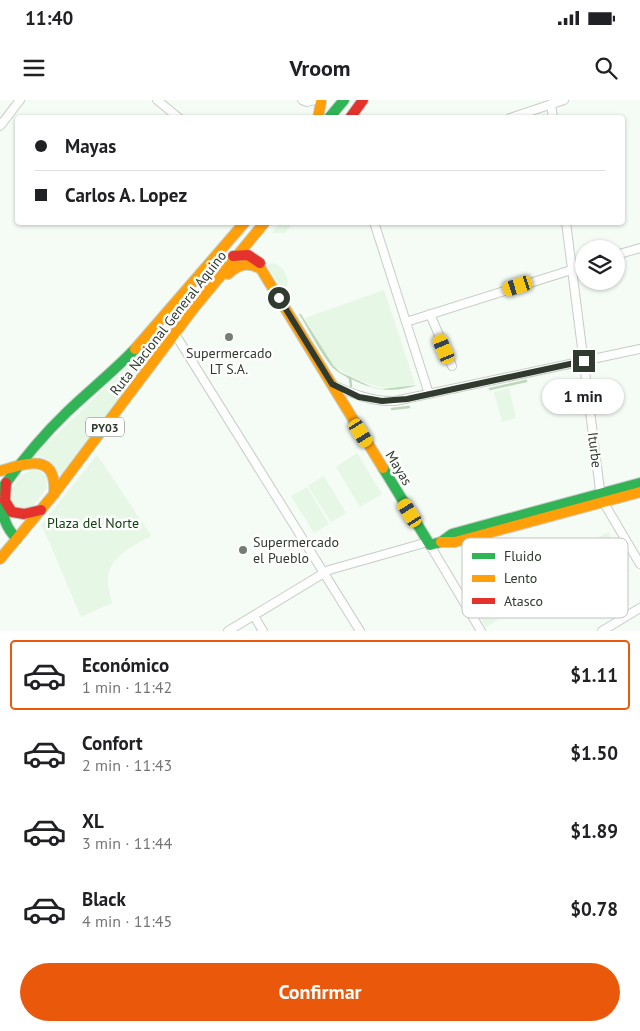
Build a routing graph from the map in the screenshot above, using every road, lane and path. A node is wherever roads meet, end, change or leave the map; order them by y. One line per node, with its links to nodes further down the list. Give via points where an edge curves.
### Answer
1 (20, 100): 16 (street)
2 (157, 100): 9 (street)
3 (302, 100): 4 (street)
4 (319, 100): 10 (main road); 11 (street)
5 (344, 100): 12 (main road)
6 (363, 100): 13 (main road)
7 (563, 100): 8 (street)
8 (551, 104): 14 (street); 15 (street)
9 (175, 115)
10 (318, 115)
11 (326, 115)
12 (331, 115)
13 (352, 115)
14 (519, 115)
15 (553, 115)
16 (0, 126)
17 (242, 225): 28 (main road, Ruta Nacional General Aquino / PY03)
18 (262, 225): 24 (main road, Ruta Nacional General Aquino / PY03)
19 (269, 225): 25 (main road, via 258,245)
20 (375, 225): 31 (street)
21 (566, 225): 27 (street, Iturbe)
22 (640, 248): 23 (street)
23 (625, 252)
24 (238, 254): 25 (main road, via 249,256); 28 (main road, via 224,259); 29 (main road, Ruta Nacional General Aquino / PY03)
25 (260, 266): 29 (main road, via 245,263); 36 (main road, Mayas)
26 (575, 269): 27 (street)
27 (572, 270): 30 (street); 34 (street, Iturbe)
28 (198, 277): 38 (main road, Ruta Nacional General Aquino / PY03, via 134,350 68,411)
29 (217, 280): 32 (main road, Ruta Nacional General Aquino / PY03)
30 (430, 314): 31 (street); 35 (street)
31 (406, 322): 37 (street)
32 (175, 334): 43 (main road, Ruta Nacional General Aquino / PY03); 52 (street)
33 (640, 349): 34 (street)
34 (584, 361): 37 (street); 44 (street, Iturbe)
35 (452, 366)
36 (332, 384): 37 (street, via 359,397 382,401); 49 (main road, Mayas)
37 (430, 394)
38 (18, 466): 39 (main road); 41 (main road, Ruta Nacional General Aquino / PY03); 43 (main road, via 34,462 43,464 54,478)
39 (0, 471)
40 (640, 483): 44 (main road)
41 (3, 490): 45 (main road, via 6,506 15,515 30,515); 47 (main road, via 5,525)
42 (640, 492): 44 (main road)
43 (54, 494): 45 (main road, Ruta Nacional General Aquino / PY03)
44 (602, 498): 46 (street); 49 (main road, via 452,534 442,542)
45 (41, 510): 47 (main road, Ruta Nacional General Aquino / PY03)
46 (625, 538)
47 (17, 540): 50 (main road, Ruta Nacional General Aquino / PY03)
48 (628, 543): 51 (street)
49 (429, 544): 52 (street); 53 (street, Mayas)
50 (0, 559)
51 (640, 564)
52 (324, 573): 56 (street); 61 (street)
53 (462, 599)
54 (640, 608): 55 (street)
55 (628, 615)
56 (254, 616): 59 (street); 60 (street)
57 (473, 618): 62 (street, Mayas)
58 (623, 618): 63 (street)
59 (228, 631)
60 (263, 631)
61 (360, 631)
62 (481, 631)
63 (602, 631)

